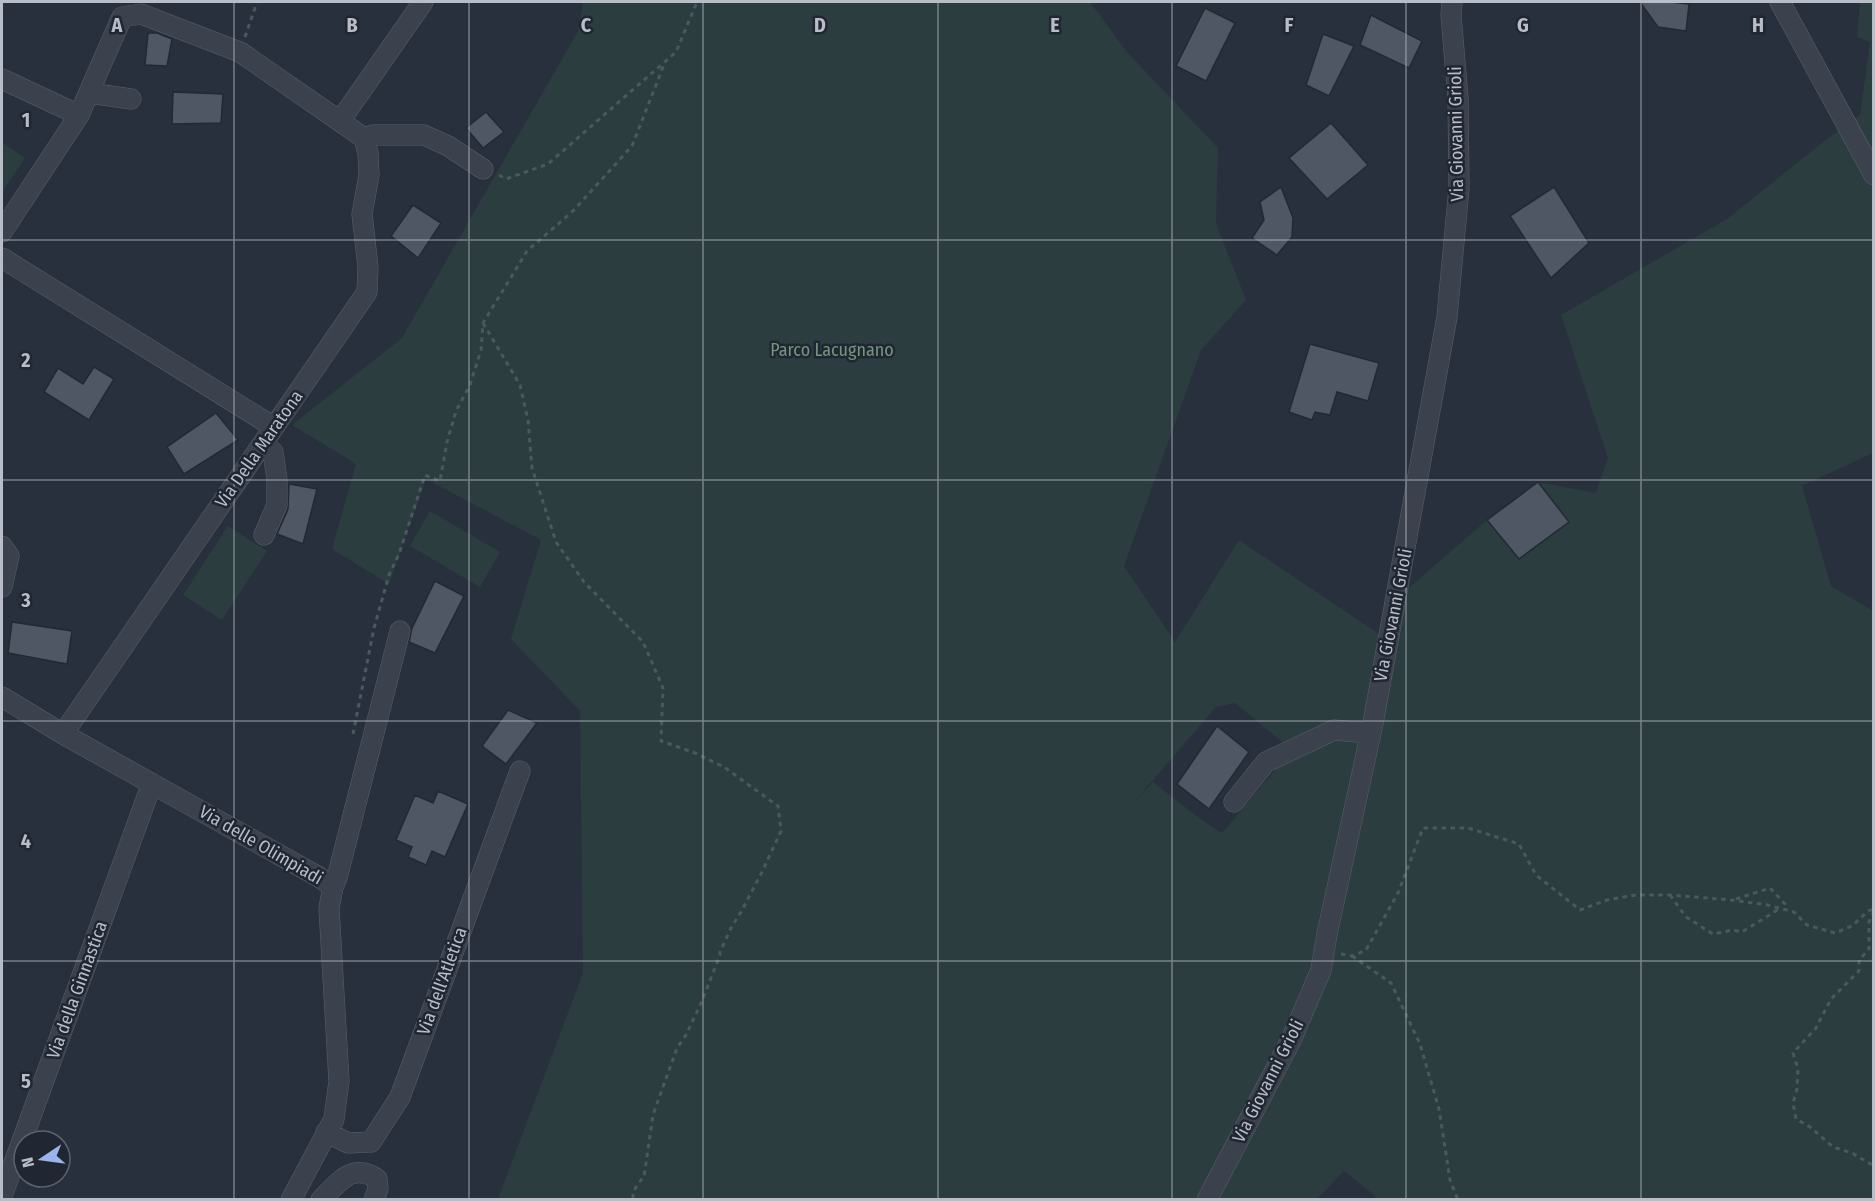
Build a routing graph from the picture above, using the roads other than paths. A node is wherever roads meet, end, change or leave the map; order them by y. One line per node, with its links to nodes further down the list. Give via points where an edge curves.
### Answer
1 (1452, 2): 21 (street, Via Giovanni Grioli, via 1459,188 1447,317)
2 (1780, 2): 12 (street)
3 (418, 3): 9 (street)
4 (117, 9): 6 (street); 9 (street, via 141,14 240,52)
5 (2, 79): 8 (street)
6 (89, 93): 7 (street); 8 (street)
7 (131, 99)
8 (79, 115): 13 (street)
9 (340, 121): 10 (street)
10 (364, 138): 11 (street, via 424,135); 15 (street, Via Della Maratona, via 369,175 362,214 367,292)
11 (483, 169)
12 (1874, 175)
13 (2, 231)
14 (2, 258): 15 (street)
15 (268, 435): 16 (street, via 277,479 277,505); 22 (street, Via Della Maratona)
16 (264, 535)
17 (2, 546): 18 (street, via 9,556)
18 (2, 587)
19 (400, 631): 26 (street)
20 (2, 697): 22 (street, Via delle Olimpiadi)
21 (1370, 733): 25 (street, via 1334,730 1266,762); 32 (street, Via Giovanni Grioli, via 1321,970 1291,1040)
22 (63, 734): 24 (street, Via delle Olimpiadi)
23 (520, 771): 27 (street, Via dell'Atletica, via 400,1097 370,1142 348,1143)
24 (152, 783): 26 (street, Via delle Olimpiadi); 28 (street, Via della Ginnastica)
25 (1234, 802)
26 (333, 887): 27 (street, Via delle Olimpiadi, via 329,908 339,1081 334,1119)
27 (326, 1132): 29 (street, Via delle Olimpiadi)
28 (2, 1196)
29 (291, 1200)
30 (321, 1200): 31 (street, via 344,1176 367,1172 378,1179)
31 (374, 1200)
32 (1207, 1200)

